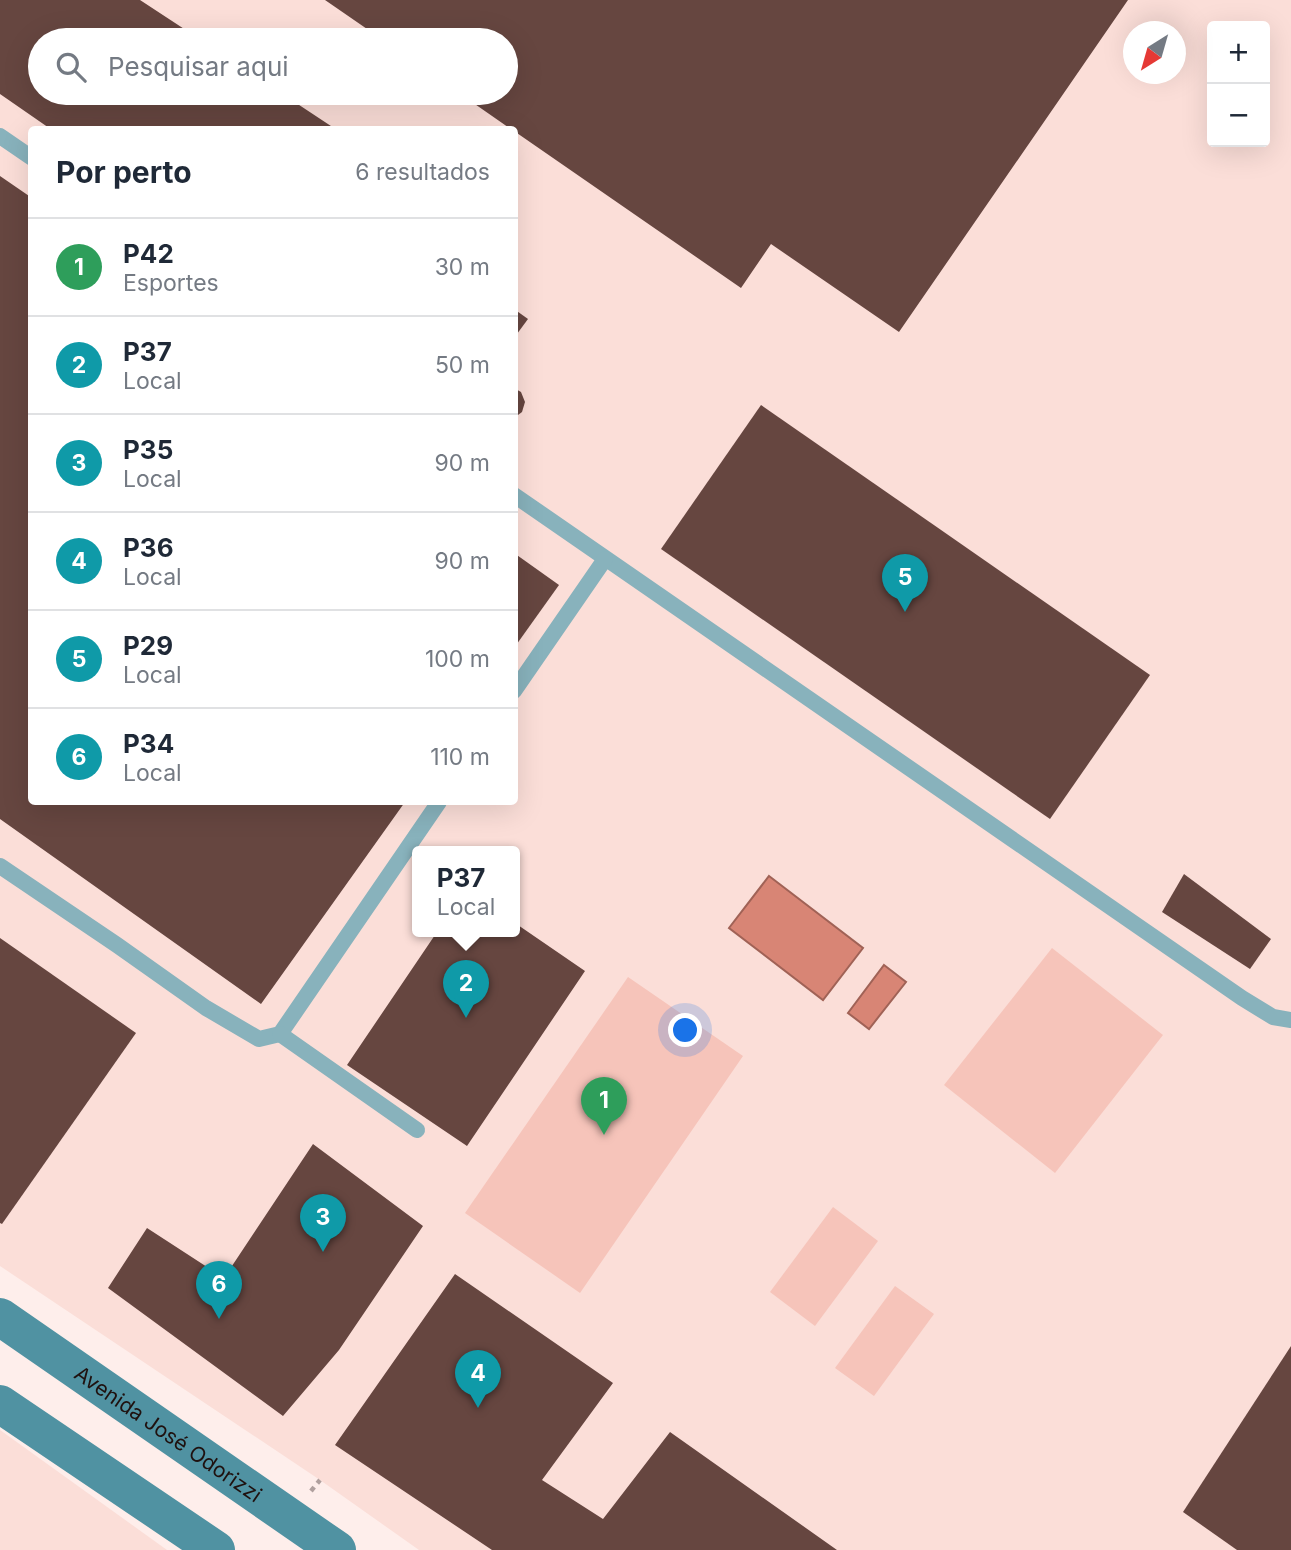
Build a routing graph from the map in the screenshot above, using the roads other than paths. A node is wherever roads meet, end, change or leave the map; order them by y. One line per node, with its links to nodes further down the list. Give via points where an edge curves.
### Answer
1 (0, 136): 2 (lane)
2 (28, 155)
3 (518, 498): 4 (lane)
4 (605, 559): 5 (lane); 8 (lane, via 1242,998 1273,1017)
5 (518, 685)
6 (437, 805): 9 (lane)
7 (0, 866): 9 (lane, via 206,1008 259,1039)
8 (1291, 1020)
9 (280, 1034): 10 (lane)
10 (417, 1130)
11 (0, 1317): 14 (main road, Avenida José Odorizzi)
12 (0, 1404): 13 (main road)
13 (216, 1550)
14 (337, 1550)

